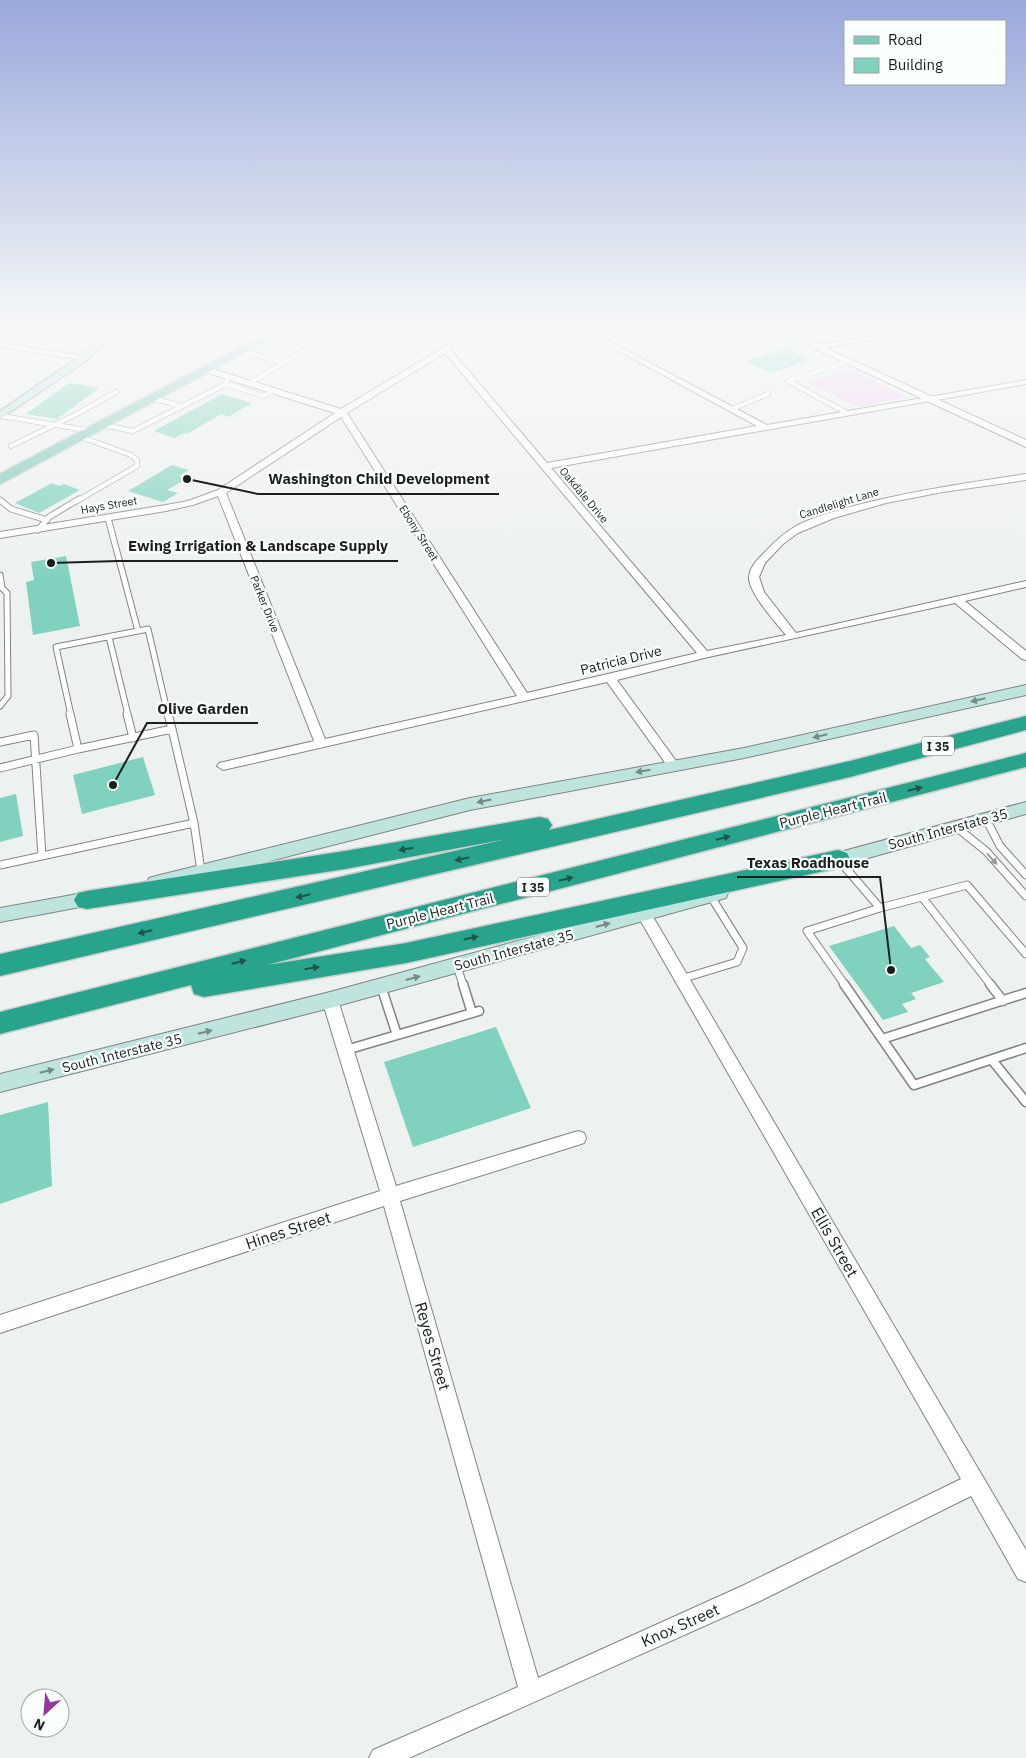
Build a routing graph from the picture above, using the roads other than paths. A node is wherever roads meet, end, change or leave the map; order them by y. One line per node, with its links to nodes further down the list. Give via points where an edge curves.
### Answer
1 (78, 413): 11 (lane)
2 (125, 413): 13 (main road)
3 (167, 413): 13 (lane, via 133,431)
4 (340, 413): 19 (street)
5 (343, 413): 38 (street, Ebony Street)
6 (500, 413): 16 (street, Oakdale Drive)
7 (739, 413): 12 (street)
8 (847, 413): 12 (street)
9 (961, 413): 14 (street)
10 (0, 416): 11 (lane)
11 (53, 424): 13 (lane); 15 (lane)
12 (765, 427): 16 (street)
13 (92, 431): 18 (main road); 22 (lane, via 131,455 137,460 137,466)
14 (1026, 444)
15 (11, 446)
16 (545, 466): 34 (street, Oakdale Drive)
17 (1026, 477): 33 (street, Candlelight Lane, via 860,508 790,534 754,570 754,584)
18 (0, 480)
19 (221, 492): 21 (street, Hays Street, via 190,503); 44 (street, Parker Drive)
20 (0, 500): 22 (lane, via 11,509)
21 (108, 518): 23 (street, Hays Street); 31 (lane)
22 (47, 520): 23 (lane)
23 (38, 530): 24 (street, Hays Street)
24 (0, 535)
25 (0, 575): 27 (lane)
26 (1026, 584): 30 (street, Patricia Drive)
27 (1, 588): 28 (lane)
28 (8, 593): 29 (lane); 39 (lane, via 8,696)
29 (0, 598)
30 (957, 600): 33 (street, Patricia Drive); 35 (street)
31 (138, 631): 32 (lane); 41 (lane, via 148,629)
32 (109, 637): 42 (lane); 45 (lane, via 56,647)
33 (793, 637): 34 (street, Patricia Drive)
34 (704, 655): 36 (street, Patricia Drive)
35 (1026, 657)
36 (610, 678): 38 (street, Patricia Drive); 48 (street)
37 (1026, 690): 48 (main road, one-way to 48, via 744,753)
38 (524, 698): 44 (street, Patricia Drive)
39 (0, 706)
40 (1026, 723): 51 (highway, I 35)
41 (172, 729): 42 (lane); 54 (lane)
42 (133, 738): 45 (lane)
43 (0, 742): 46 (lane, via 34,735)
44 (321, 744): 49 (street, Patricia Drive)
45 (78, 749): 46 (lane)
46 (36, 760): 50 (lane); 56 (lane)
47 (1026, 760): 76 (highway, Purple Heart Trail / I 35, one-way to 47)
48 (673, 765): 59 (main road, one-way to 59, via 470,804)
49 (222, 766)
50 (0, 768)
51 (850, 768): 64 (highway, one-way to 64, via 345,860); 69 (highway, I 35, one-way to 69)
52 (1026, 808): 53 (main road, South Interstate 35)
53 (986, 819): 55 (main road, South Interstate 35); 60 (lane, via 1000,846)
54 (194, 823): 56 (lane); 59 (lane)
55 (956, 827): 57 (main road, South Interstate 35); 62 (lane, one-way to 62, via 986,851)
56 (42, 856): 58 (lane)
57 (838, 859): 61 (main road, South Interstate 35); 65 (lane); 76 (highway, one-way to 57, via 406,953)
58 (0, 865)
59 (201, 871): 64 (main road)
60 (1026, 874)
61 (710, 895): 66 (main road, South Interstate 35); 71 (lane, via 744,948 737,962)
62 (1026, 896)
63 (922, 897): 65 (lane); 68 (lane, via 968,885); 75 (lane)
64 (87, 900): 67 (main road)
65 (880, 908): 79 (lane, via 807,931)
66 (644, 914): 70 (main road, South Interstate 35, one-way to 66); 71 (street, Ellis Street)
67 (0, 915)
68 (1026, 954)
69 (0, 965)
70 (457, 966): 72 (main road, South Interstate 35, one-way to 70); 78 (lane, via 475,1012)
71 (681, 979): 88 (street, Ellis Street)
72 (381, 986): 74 (main road, South Interstate 35); 78 (lane)
73 (1026, 993): 75 (lane)
74 (330, 1000): 81 (street, Reyes Street); 83 (main road, South Interstate 35, one-way to 74)
75 (1003, 1001): 79 (lane)
76 (39, 1013): 77 (highway, Purple Heart Trail / I 35)
77 (0, 1023)
78 (397, 1035): 81 (lane)
79 (882, 1039): 82 (lane, via 914,1085)
80 (1026, 1048): 82 (lane)
81 (346, 1050): 86 (street, Reyes Street)
82 (992, 1060): 84 (lane)
83 (0, 1083)
84 (1026, 1102)
85 (578, 1138): 86 (street, Hines Street)
86 (390, 1196): 87 (street, Hines Street); 90 (street, Reyes Street)
87 (0, 1324)
88 (975, 1483): 89 (street, Ellis Street); 90 (street, Knox Street, via 750,1594)
89 (1026, 1571)
90 (531, 1693): 91 (street, Knox Street)
91 (381, 1758)

